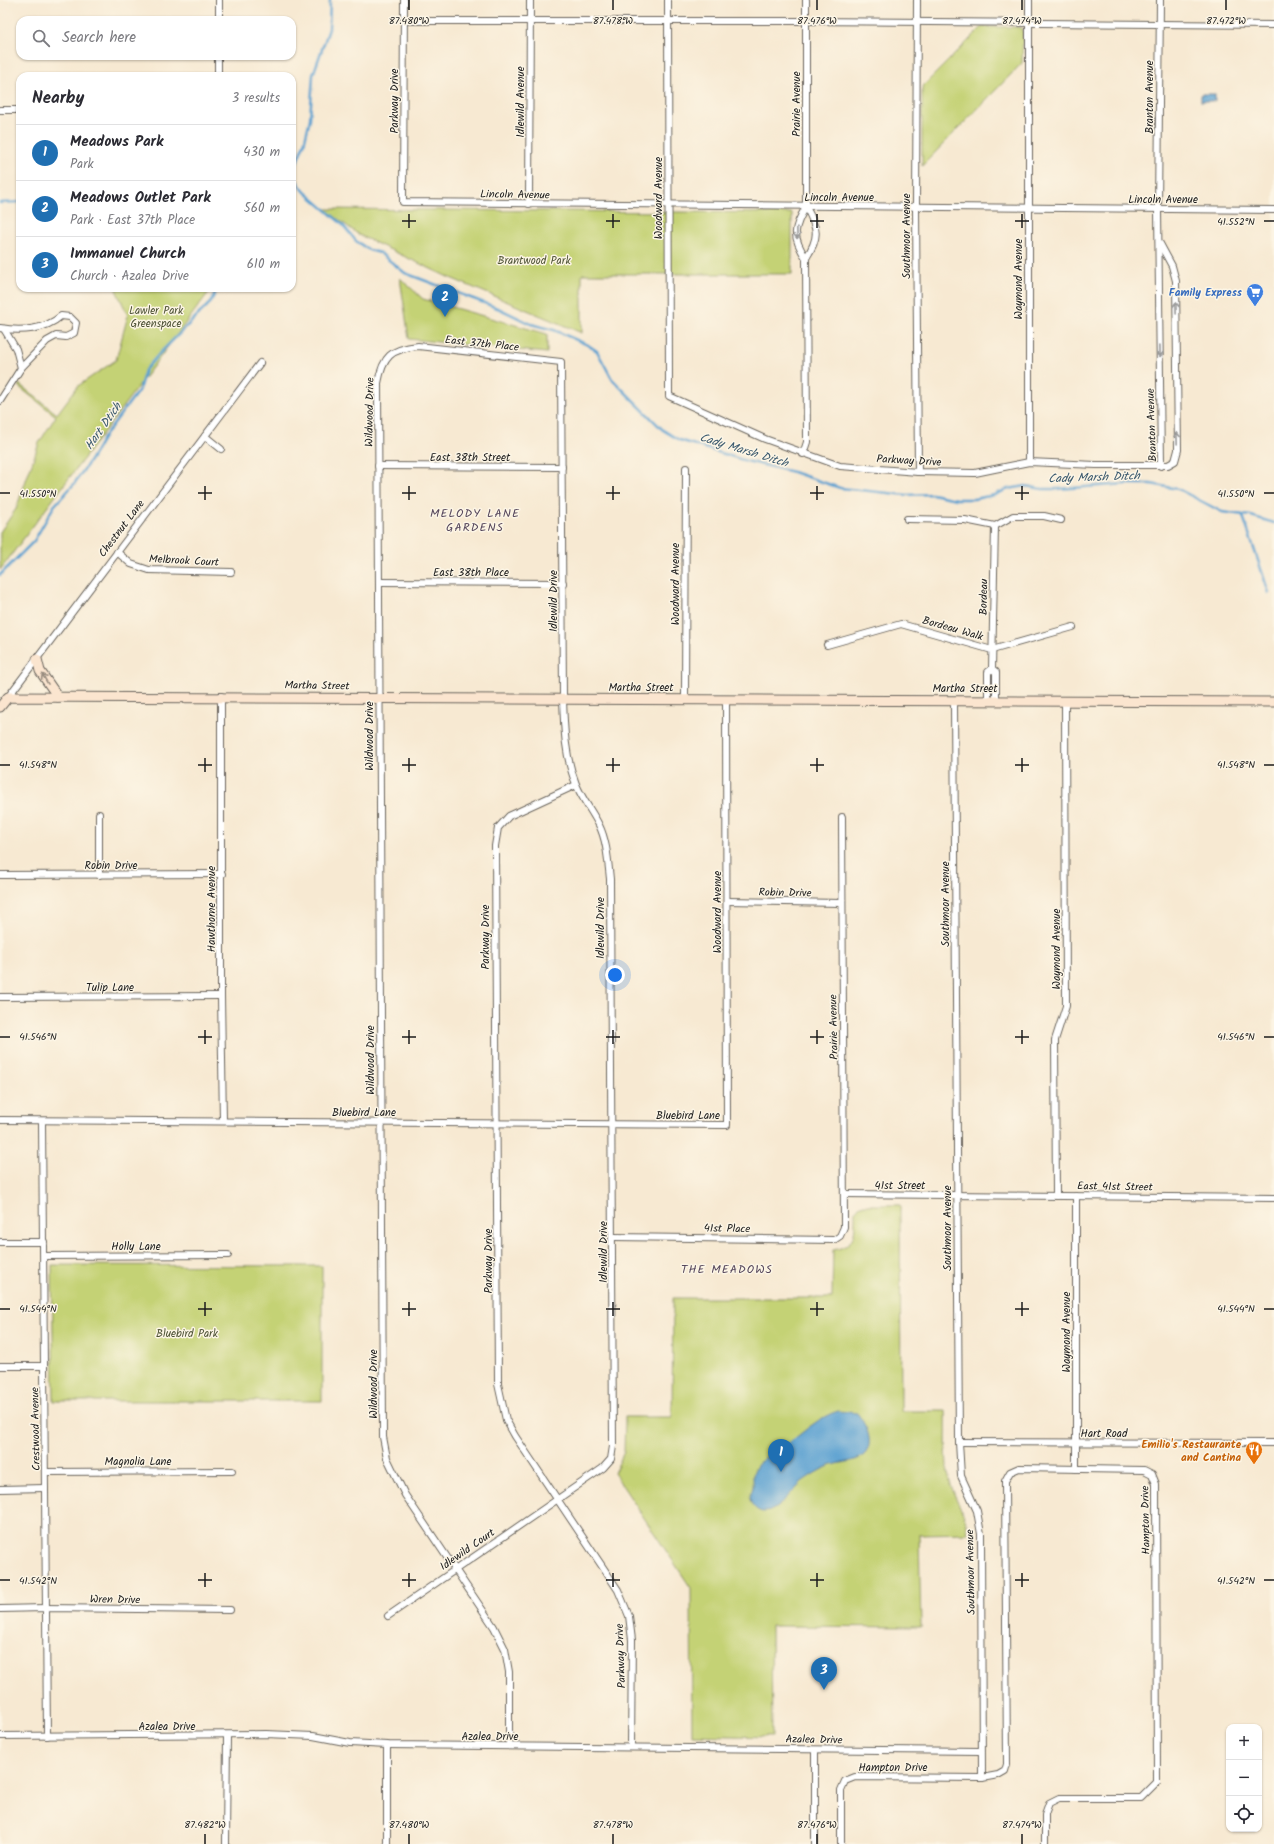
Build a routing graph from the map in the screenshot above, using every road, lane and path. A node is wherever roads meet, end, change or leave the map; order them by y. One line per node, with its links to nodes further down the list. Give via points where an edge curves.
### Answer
1 (219, 0): 9 (street)
2 (404, 0): 11 (street, Parkway Drive)
3 (530, 0): 10 (street, Idlewild Avenue)
4 (668, 0): 12 (street, Woodward Avenue)
5 (806, 0): 13 (street, Prairie Avenue)
6 (917, 0): 14 (street, Southmoor Avenue)
7 (1029, 0): 15 (street, Waymond Avenue)
8 (1160, 0): 16 (street, Branton Avenue)
9 (219, 16)
10 (530, 20): 11 (street); 12 (street); 23 (street, Idlewild Avenue)
11 (404, 21): 22 (street, Parkway Drive)
12 (668, 21): 13 (street); 24 (street, Woodward Avenue)
13 (806, 21): 14 (street); 25 (street, Prairie Avenue)
14 (917, 22): 15 (street); 26 (street, Southmoor Avenue)
15 (1029, 22): 16 (street); 27 (street, Waymond Avenue)
16 (1160, 24): 17 (street); 28 (street, Branton Avenue)
17 (1274, 25)
18 (218, 60): 19 (street)
19 (218, 72)
20 (0, 110): 21 (street)
21 (16, 110)
22 (403, 202): 23 (street, Lincoln Avenue)
23 (529, 204): 24 (street, Lincoln Avenue)
24 (667, 206): 25 (street, Lincoln Avenue); 37 (street, Woodward Avenue)
25 (806, 207): 26 (street, Lincoln Avenue); 31 (street, Prairie Avenue, one-way to 31, via 797,223 797,245); 31 (street, Prairie Avenue, via 815,223 815,245)
26 (916, 207): 27 (street, Lincoln Avenue); 47 (street, Southmoor Avenue)
27 (1028, 208): 28 (street, Lincoln Avenue); 42 (street, Waymond Avenue)
28 (1158, 209): 29 (street, Lincoln Avenue); 30 (street, Branton Avenue)
29 (1274, 210)
30 (1159, 242): 44 (street, Branton Avenue, one-way to 44); 44 (street, Branton Avenue, one-way to 30, via 1175,460 1178,450 1176,281 1172,266)
31 (806, 258): 41 (street, Prairie Avenue, via 807,442)
32 (2, 328): 36 (street, via 16,349); 36 (street, via 35,329 61,316 70,317 76,323 74,333 66,337 56,336)
33 (400, 348): 34 (street, East 37th Place, via 418,346); 43 (street, Wildwood Drive, via 387,357 380,370)
34 (561, 362): 45 (street, Idlewild Drive)
35 (260, 363): 39 (street, Chestnut Lane)
36 (21, 368): 38 (street)
37 (669, 396): 41 (street, Parkway Drive)
38 (0, 401)
39 (205, 436): 40 (street); 51 (street, Chestnut Lane)
40 (221, 449)
41 (803, 454): 47 (street, Parkway Drive, via 840,466)
42 (1029, 462): 44 (street, Parkway Drive); 47 (street, Parkway Drive, via 975,473)
43 (378, 466): 45 (street, East 38th Street); 53 (street, Wildwood Drive)
44 (1161, 466)
45 (562, 468): 54 (street, Idlewild Drive)
46 (686, 468): 64 (street, Woodward Avenue)
47 (918, 472)
48 (907, 519): 50 (street, via 965,520)
49 (1061, 520): 50 (street, via 1044,516 1013,516)
50 (995, 526): 57 (street, Bordeau)
51 (117, 552): 52 (street, Melbrook Court, via 131,564 149,570); 58 (street, Chestnut Lane)
52 (231, 572)
53 (379, 582): 54 (street, East 38th Place); 62 (street, Wildwood Drive)
54 (562, 583): 63 (street, Idlewild Drive)
55 (1073, 627): 57 (street, Bordeau Walk)
56 (827, 645): 57 (street, Bordeau Walk, via 901,624)
57 (992, 650): 66 (street, Bordeau, via 992,669 988,672)
58 (37, 659): 60 (street, Chestnut Lane); 61 (street, one-way to 58, via 40,672)
59 (221, 696): 61 (street, Martha Street); 62 (street, Martha Street); 74 (street, Hawthorne Avenue)
60 (8, 697): 61 (street, Martha Street); 70 (street, Chestnut Lane)
61 (58, 697)
62 (379, 698): 63 (street, Martha Street); 84 (street, Wildwood Drive)
63 (562, 699): 64 (street, Martha Street); 71 (street, Idlewild Drive, via 564,735)
64 (685, 699): 65 (street, Martha Street)
65 (726, 700): 68 (street, Martha Street); 77 (street, Woodward Avenue)
66 (992, 700): 67 (street, Martha Street); 68 (street, Martha Street)
67 (1065, 700): 69 (street, Martha Street); 90 (street, Waymond Avenue, via 1066,1006 1055,1040)
68 (954, 701): 89 (street, Southmoor Avenue)
69 (1274, 702)
70 (0, 707)
71 (576, 785): 85 (street, Parkway Drive, via 509,816 498,828 495,846); 86 (street, Idlewild Drive, via 600,826 606,845 610,879)
72 (99, 814): 76 (street)
73 (842, 817): 78 (street, Prairie Avenue)
74 (222, 874): 76 (street, Robin Drive); 79 (street, Hawthorne Avenue)
75 (0, 875): 76 (street, Robin Drive)
76 (99, 875)
77 (727, 901): 78 (street, Robin Drive); 87 (street, Woodward Avenue)
78 (842, 902): 88 (street, Prairie Avenue)
79 (221, 996): 80 (street, Tulip Lane); 83 (street, Hawthorne Avenue)
80 (0, 997)
81 (0, 1120): 82 (street, Bluebird Lane)
82 (42, 1121): 83 (street, Bluebird Lane); 96 (street, Crestwood Avenue)
83 (223, 1122): 84 (street, Bluebird Lane)
84 (381, 1123): 85 (street, Bluebird Lane); 110 (street, Wildwood Drive, via 383,1437 387,1458 395,1477)
85 (497, 1123): 86 (street, Bluebird Lane); 109 (street, Parkway Drive, via 498,1384 506,1420)
86 (612, 1124): 87 (street, Bluebird Lane); 94 (street, Idlewild Drive)
87 (727, 1125)
88 (844, 1194): 89 (street, 41st Street); 93 (street, Prairie Avenue, via 844,1227)
89 (957, 1195): 90 (street, East 41st Street); 101 (street, Southmoor Avenue)
90 (1056, 1196): 91 (street, East 41st Street)
91 (1076, 1196): 92 (street, East 41st Street); 102 (street, Waymond Avenue)
92 (1274, 1198)
93 (840, 1236): 94 (street, 41st Place, via 834,1240)
94 (613, 1237): 109 (street, Idlewild Drive, via 611,1459 603,1468)
95 (0, 1242): 96 (street)
96 (44, 1242): 97 (street, Crestwood Avenue)
97 (44, 1256): 98 (street, Holly Lane); 100 (street, Crestwood Avenue)
98 (228, 1256)
99 (0, 1366): 100 (street)
100 (44, 1366): 106 (street, Crestwood Avenue)
101 (959, 1442): 102 (street, Hart Road); 122 (street, Southmoor Avenue, via 961,1476 977,1511 981,1534)
102 (1076, 1443): 103 (street, Hart Road); 104 (street, Waymond Avenue)
103 (1274, 1443)
104 (1076, 1469): 123 (street, Hampton Drive, via 1019,1468 1010,1472 1006,1481 1007,1764 1005,1771 998,1776); 128 (street, Hampton Drive, via 1144,1470 1152,1474 1156,1484 1157,1782 1141,1798 1059,1798 1049,1804 1045,1814)
105 (232, 1471): 106 (street, Magnolia Lane)
106 (45, 1472): 107 (street, Crestwood Avenue)
107 (45, 1488): 108 (street); 111 (street, Crestwood Avenue)
108 (0, 1489)
109 (557, 1500): 110 (street, Idlewild Court); 120 (street, Parkway Drive, via 618,1590 629,1616 632,1640)
110 (456, 1569): 114 (street, Idlewild Court); 119 (street, Wildwood Drive, via 494,1627 504,1649 509,1672)
111 (45, 1608): 112 (street, Wren Drive); 113 (street, Wren Drive); 117 (street, Crestwood Avenue)
112 (0, 1610)
113 (230, 1610)
114 (388, 1616)
115 (227, 1735): 117 (street, Azalea Drive); 118 (street, Azalea Drive, via 313,1736 350,1743); 124 (street)
116 (0, 1736): 117 (street, Azalea Drive)
117 (46, 1736)
118 (387, 1745): 119 (street, Azalea Drive); 125 (street)
119 (508, 1746): 120 (street, Azalea Drive)
120 (631, 1746): 121 (street, Azalea Drive)
121 (815, 1750): 122 (street, Azalea Drive); 126 (street)
122 (981, 1751): 123 (street)
123 (982, 1778): 127 (street, Hampton Drive, via 855,1777 845,1780 841,1790)
124 (226, 1844)
125 (387, 1844)
126 (815, 1844)
127 (841, 1844)
128 (1045, 1844)

